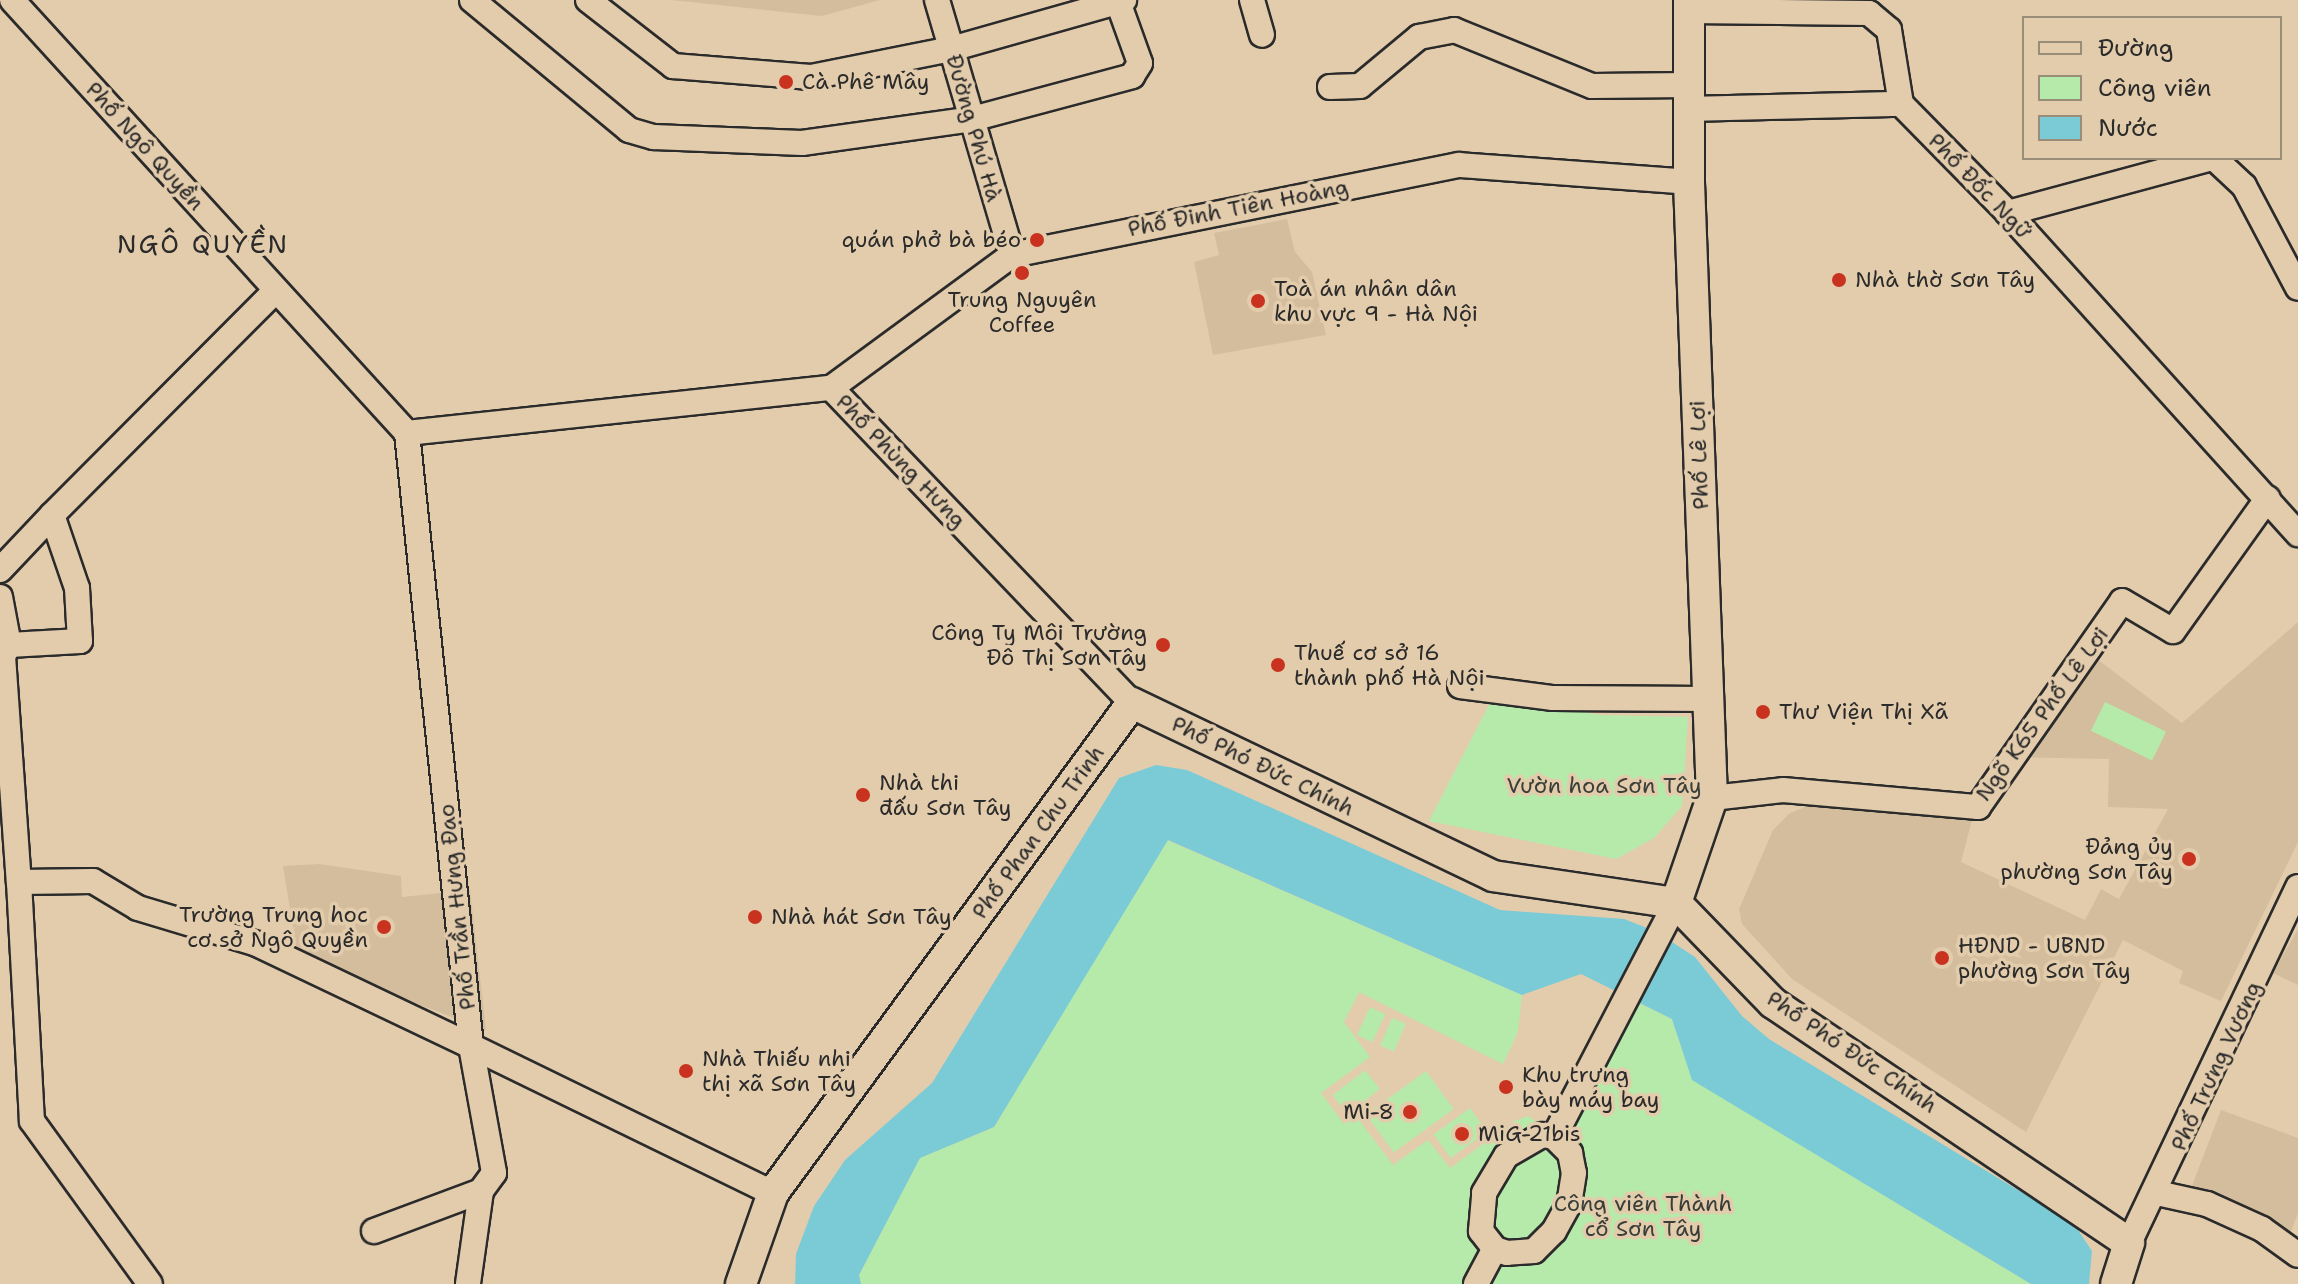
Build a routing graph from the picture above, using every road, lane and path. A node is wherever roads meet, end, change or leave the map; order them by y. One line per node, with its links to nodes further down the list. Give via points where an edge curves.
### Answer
1 (12, 0): 20 (street, Phố Ngô Quyền)
2 (472, 0): 13 (street, via 629,130 654,137 839,141)
3 (588, 0): 9 (street, via 673,66 811,77)
4 (937, 0): 9 (street, Đường Phú Hà)
5 (1252, 0): 8 (street)
6 (1109, 2): 9 (street); 13 (street, via 1140,63 1132,76)
7 (1689, 5): 11 (main road, Phố Lê Lợi); 12 (street, via 1869,13 1889,30)
8 (1262, 35)
9 (951, 49): 13 (street, Đường Phú Hà)
10 (1330, 87): 11 (street, via 1360,86 1419,37 1454,30 1592,86)
11 (1689, 97): 12 (street); 16 (main road, Phố Lê Lợi)
12 (1901, 104): 17 (street, Phố Đốc Ngữ)
13 (972, 119): 18 (street, Đường Phú Hà)
14 (2206, 160): 17 (street)
15 (2215, 160): 19 (street, via 2244,186)
16 (1689, 182): 18 (street, Phố Đinh Tiên Hoàng, via 1459,165); 30 (main road, Phố Lê Lợi)
17 (2008, 213): 23 (street, Phố Đốc Ngữ)
18 (1012, 255): 21 (street, Phố Đinh Tiên Hoàng)
19 (2298, 288)
20 (276, 290): 22 (street, Phố Ngô Quyền); 24 (street)
21 (831, 388): 22 (street, Phố Phùng Hưng); 31 (street, Phố Phùng Hưng)
22 (407, 433): 36 (street, Phố Trần Hưng Đạo)
23 (2268, 498): 25 (street, Phố Đốc Ngữ); 32 (street, Ngõ K65 Phố Lê Lợi, via 2173,631 2122,601 1978,807 1783,790)
24 (52, 515): 26 (street); 28 (street, via 77,588 80,641)
25 (2298, 534)
26 (0, 570)
27 (0, 597): 28 (street)
28 (9, 645): 33 (street, via 3,656)
29 (1460, 686): 30 (street, via 1553,698)
30 (1708, 699): 32 (main road, Phố Lê Lợi)
31 (1132, 703): 35 (main road, Phố Phó Đức Chính, via 1493,876); 39 (main road, Phố Phan Chu Trinh)
32 (1712, 798): 35 (main road, Phố Lê Lợi)
33 (19, 882): 36 (street, via 93,881 138,908 257,944); 45 (street, via 32,1121)
34 (2298, 887): 40 (street, Phố Trưng Vương)
35 (1676, 903): 37 (street); 42 (main road, Phố Phó Đức Chính, via 1773,1003)
36 (471, 1046): 38 (street, Phố Trần Hưng Đạo, via 494,1173); 39 (street)
37 (1554, 1137): 43 (street, via 1527,1139 1493,1173 1480,1222); 43 (street, via 1570,1153 1574,1173 1564,1215 1534,1251)
38 (481, 1191): 41 (street); 46 (street, Phố Trần Hưng Đạo)
39 (773, 1193): 47 (main road, Phố Phan Chu Trinh)
40 (2157, 1193): 42 (street, Phố Trưng Vương); 44 (street, via 2207,1204 2262,1229)
41 (374, 1231)
42 (2129, 1243): 49 (main road)
43 (1495, 1249): 48 (street)
44 (2298, 1255)
45 (150, 1284)
46 (468, 1284)
47 (741, 1284)
48 (1476, 1284)
49 (2116, 1284)

